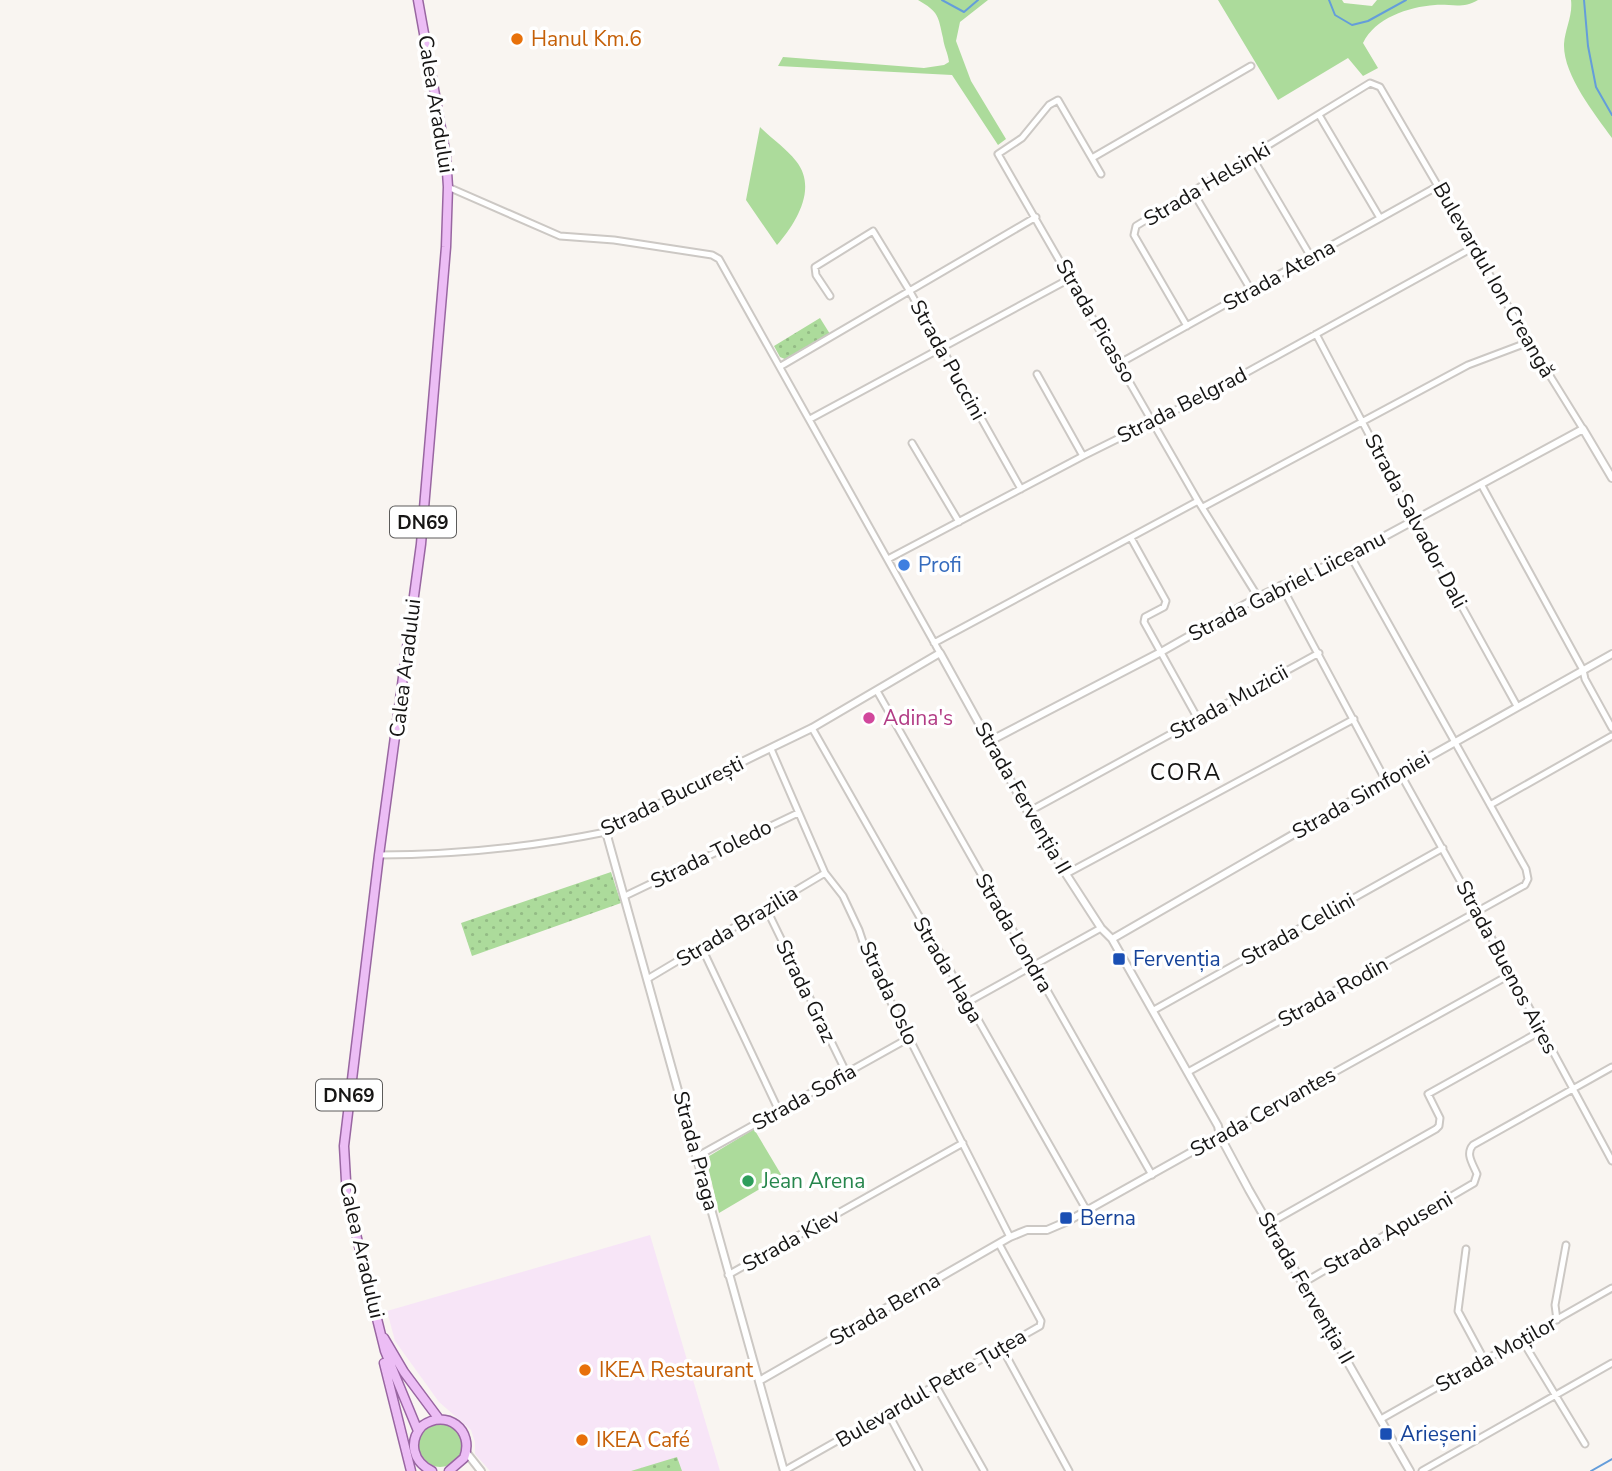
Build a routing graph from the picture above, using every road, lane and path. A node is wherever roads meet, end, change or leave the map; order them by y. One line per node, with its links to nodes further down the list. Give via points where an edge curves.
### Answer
1 (418, 0): 9 (main road, Calea Aradului / DN69)
2 (1251, 66): 6 (street)
3 (1375, 83): 4 (street, Strada Helsinki); 8 (street, Bulevardul Ion Creangă)
4 (1319, 115): 5 (street, Strada Helsinki); 12 (street)
5 (1252, 157): 10 (street, Strada Helsinki); 14 (street)
6 (1092, 158): 7 (street); 11 (street, Strada Picasso, via 1058,100 1022,138 998,154)
7 (1101, 174)
8 (1438, 186): 12 (street, Strada Atena); 13 (street, Bulevardul Ion Creangă)
9 (448, 187): 24 (street, Strada Fervenția II, via 560,236 712,255 726,267); 67 (main road, Calea Aradului / DN69, via 421,544)
10 (1193, 192): 17 (street); 19 (street, Strada Helsinki, via 1133,232)
11 (1036, 217): 15 (street, Strada Picasso); 16 (street)
12 (1380, 218): 14 (street, Strada Atena)
13 (1474, 247): 20 (street, Strada Belgrad); 21 (street, Bulevardul Ion Creangă)
14 (1311, 257): 17 (street, Strada Atena)
15 (1071, 278): 22 (street); 23 (street, Strada Picasso)
16 (909, 290): 18 (street, Strada Puccini, via 873,231 816,267); 22 (street, Strada Puccini); 24 (street)
17 (1251, 290): 19 (street, Strada Atena)
18 (830, 296)
19 (1187, 326): 23 (street, Strada Atena)
20 (1316, 334): 27 (street, Strada Belgrad); 28 (street, Strada Salvador Dali)
21 (1529, 342): 28 (street, via 1468,365); 29 (street, Bulevardul Ion Creangă)
22 (941, 348): 26 (street); 34 (street, Strada Puccini)
23 (1120, 363): 27 (street, Strada Picasso)
24 (781, 366): 26 (street, Strada Fervenția II)
25 (1037, 374): 31 (street)
26 (810, 419): 41 (street, Strada Fervenția II)
27 (1154, 422): 31 (street, Strada Belgrad); 35 (street, Strada Picasso)
28 (1363, 423): 36 (street); 37 (street, Strada Salvador Dali)
29 (1583, 429): 32 (street, Bulevardul Ion Creangă); 33 (street, Strada Gabriel Liiceanu)
30 (912, 443): 38 (street)
31 (1083, 456): 34 (street, Strada Belgrad)
32 (1612, 478)
33 (1481, 484): 37 (street, Strada Gabriel Liiceanu); 49 (street)
34 (1021, 489): 38 (street, Strada Belgrad)
35 (1198, 501): 36 (street, Strada Picasso); 39 (street)
36 (1203, 507): 43 (street, Strada Picasso)
37 (1414, 520): 40 (street, Strada Gabriel Liiceanu); 51 (street, Strada Salvador Dali)
38 (959, 522): 41 (street, Strada Belgrad)
39 (1131, 538): 44 (street); 45 (street, via 1166,601 1144,619)
40 (1350, 555): 42 (street, Strada Gabriel Liiceanu); 58 (street)
41 (888, 559): 44 (street, Strada Fervenția II)
42 (1281, 585): 43 (street, Strada Gabriel Liiceanu); 47 (street)
43 (1258, 597): 45 (street, Strada Gabriel Liiceanu)
44 (934, 643): 46 (street, Strada Fervenția II)
45 (1161, 652): 52 (street); 57 (street, Strada Gabriel Liiceanu)
46 (940, 653): 50 (street, Strada București); 57 (street, Strada Fervenția II)
47 (1319, 653): 52 (street, Strada Muzicii); 53 (street)
48 (1612, 654): 49 (street, Strada Simfoniei)
49 (1583, 670): 51 (street, Strada Simfoniei); 54 (street)
50 (877, 691): 55 (street, Strada București); 76 (street, Strada Londra)
51 (1517, 706): 58 (street, Strada Simfoniei)
52 (1198, 719): 63 (street, Strada Muzicii)
53 (1354, 719): 61 (street); 69 (street)
54 (1612, 727)
55 (811, 728): 59 (street, Strada București); 79 (street, Strada Haga)
56 (1612, 736): 62 (street)
57 (990, 741): 63 (street, Strada Fervenția II)
58 (1454, 742): 60 (street, Strada Simfoniei); 62 (street)
59 (771, 749): 64 (street, Strada Oslo); 65 (street, Strada București)
60 (1400, 773): 61 (street, Strada Simfoniei); 66 (street, Strada Buenos Aires)
61 (1386, 781): 74 (street, Strada Simfoniei)
62 (1490, 805): 72 (street, Strada Rodin, via 1528,879)
63 (1028, 812): 69 (street, Strada Fervenția II)
64 (798, 813): 68 (street, Strada Oslo); 70 (street, Strada Toledo)
65 (606, 832): 67 (street, Strada București, via 495,849); 70 (street, Strada Praga)
66 (1443, 848): 72 (street, Strada Buenos Aires); 80 (street, Strada Cellini)
67 (379, 855): 103 (main road, Calea Aradului / DN69, via 344,1146 347,1198)
68 (825, 873): 71 (street, Strada Brazilia); 82 (street, Strada Oslo, via 843,896)
69 (1066, 874): 73 (street, Strada Fervenția II)
70 (625, 896): 78 (street, Strada Praga)
71 (765, 908): 75 (street, Strada Brazilia); 85 (street, Strada Graz)
72 (1477, 911): 77 (street, Strada Buenos Aires); 84 (street, Strada Rodin)
73 (1101, 928): 74 (street, Strada Fervenția II); 76 (street)
74 (1112, 939): 80 (street, Strada Fervenția II)
75 (701, 946): 78 (street, Strada Brazilia); 87 (street)
76 (1033, 967): 79 (street); 92 (street, Strada Londra)
77 (1511, 974): 81 (street, Strada Buenos Aires); 88 (street, Strada Cervantes)
78 (649, 978): 90 (street, Strada Praga)
79 (967, 1003): 93 (street, Strada Haga)
80 (1154, 1010): 84 (street, Strada Fervenția II)
81 (1541, 1031): 86 (street, Strada Buenos Aires); 94 (street, via 1428,1094 1440,1118 1436,1129)
82 (909, 1038): 85 (street, Strada Sofia); 89 (street, Strada Oslo)
83 (1612, 1067): 86 (street)
84 (1188, 1072): 88 (street, Strada Fervenția II)
85 (847, 1074): 87 (street, Strada Sofia)
86 (1572, 1090): 91 (street, Strada Buenos Aires); 100 (street, Strada Apuseni, via 1473,1145 1468,1155 1477,1174 1474,1183)
87 (779, 1111): 90 (street, Strada Sofia)
88 (1220, 1136): 92 (street, Strada Cervantes); 94 (street, Strada Fervenția II)
89 (963, 1143): 95 (street, Strada Oslo); 99 (street, Strada Kiev)
90 (698, 1156): 99 (street, Strada Praga)
91 (1612, 1161)
92 (1152, 1175): 93 (street, Strada Cervantes)
93 (1087, 1211): 95 (street, Strada Cervantes, via 1047,1230 1027,1230)
94 (1268, 1224): 100 (street, Strada Fervenția II)
95 (1010, 1237): 96 (street, Strada Berna)
96 (999, 1244): 105 (street, Bulevardul Petre Țuțea, via 1042,1324); 108 (street, Strada Berna)
97 (1566, 1245): 102 (street, via 1555,1305)
98 (1466, 1249): 106 (street, via 1458,1311)
99 (728, 1275): 108 (street, Strada Praga)
100 (1303, 1283): 113 (street, Strada Fervenția II)
101 (1612, 1288): 102 (street, Strada Moților)
102 (1557, 1320): 104 (street, Strada Moților)
103 (381, 1333): 112 (main road, Calea Aradului / DN69); 114 (main road, Calea Aradului / DN69, via 390,1367); 118 (main road, DN69, via 381,1352)
104 (1522, 1340): 106 (street, Strada Moților); 110 (street)
105 (1002, 1348): 109 (street, Bulevardul Petre Țuțea); 125 (street)
106 (1485, 1361): 113 (street, Strada Moților)
107 (1612, 1363): 110 (street)
108 (759, 1381): 122 (street, Strada Praga)
109 (936, 1386): 111 (street, Bulevardul Petre Țuțea); 124 (street)
110 (1554, 1396): 115 (street); 127 (street)
111 (888, 1413): 122 (street, Bulevardul Petre Țuțea); 123 (street)
112 (439, 1419): 114 (main road); 116 (main road, DN69, via 459,1426)
113 (1381, 1419): 126 (street, Strada Fervenția II)
114 (418, 1431): 117 (main road, DN69, via 414,1450)
115 (1584, 1444)
116 (467, 1452): 120 (main road); 121 (street)
117 (420, 1467): 119 (main road, DN69)
118 (411, 1471)
119 (432, 1471)
120 (449, 1471)
121 (481, 1471)
122 (784, 1471)
123 (919, 1471)
124 (984, 1471)
125 (1069, 1471)
126 (1410, 1471)
127 (1422, 1471)

